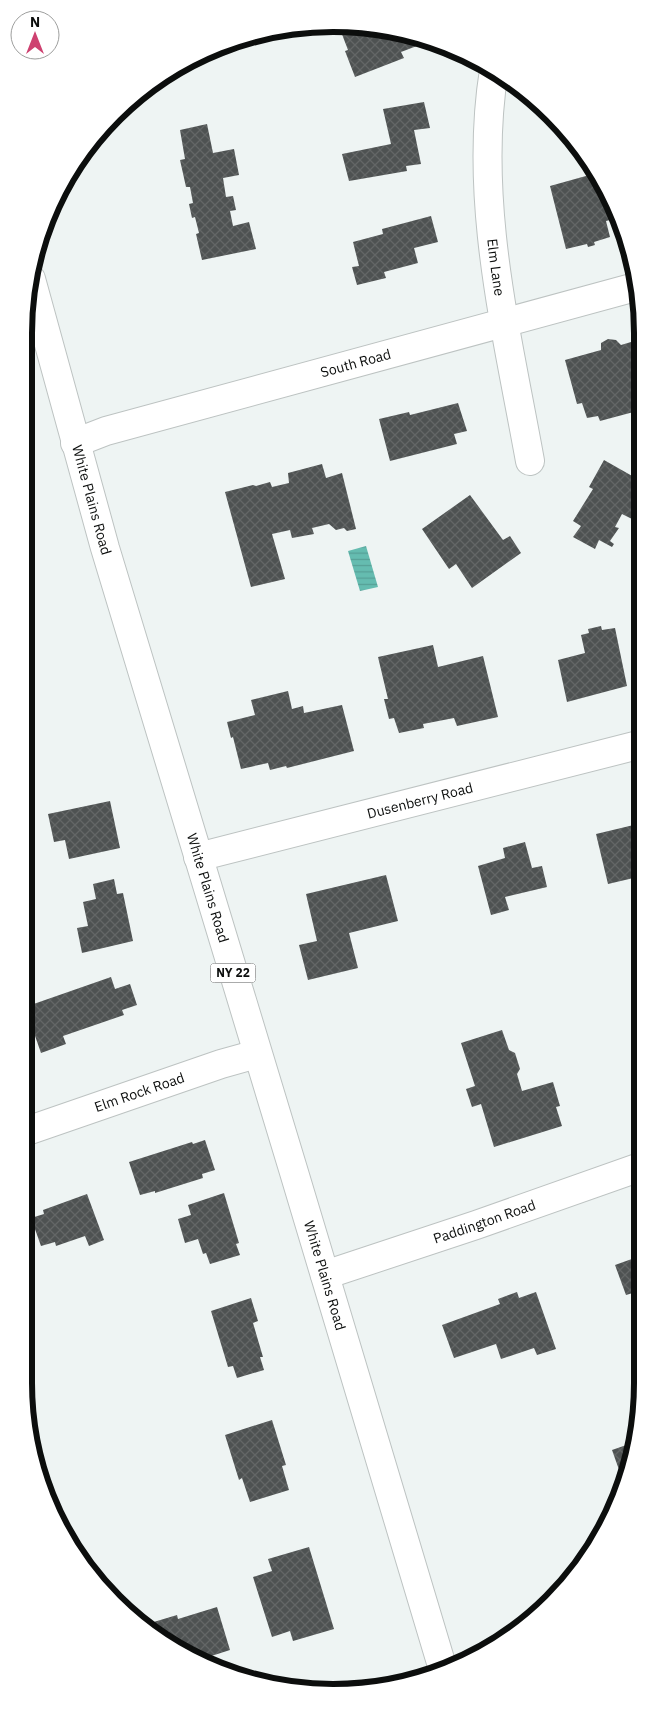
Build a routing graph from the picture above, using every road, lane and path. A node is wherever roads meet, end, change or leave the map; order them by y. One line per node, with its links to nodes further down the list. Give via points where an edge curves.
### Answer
1 (493, 78): 4 (street, Elm Lane, via 489,126 489,198)
2 (631, 288): 4 (street, South Road)
3 (35, 294): 5 (street, White Plains Road / NY 22)
4 (505, 322): 5 (street, South Road, via 116,429); 6 (street, Elm Lane)
5 (75, 444): 8 (street, White Plains Road / NY 22)
6 (530, 461)
7 (634, 746): 8 (street, Dusenberry Road)
8 (198, 857): 9 (street, White Plains Road / NY 22)
9 (257, 1054): 10 (street, Elm Rock Road); 12 (street, White Plains Road / NY 22)
10 (32, 1129)
11 (634, 1169): 12 (street, Paddington Road)
12 (325, 1275): 13 (street, White Plains Road / NY 22)
13 (441, 1664)

